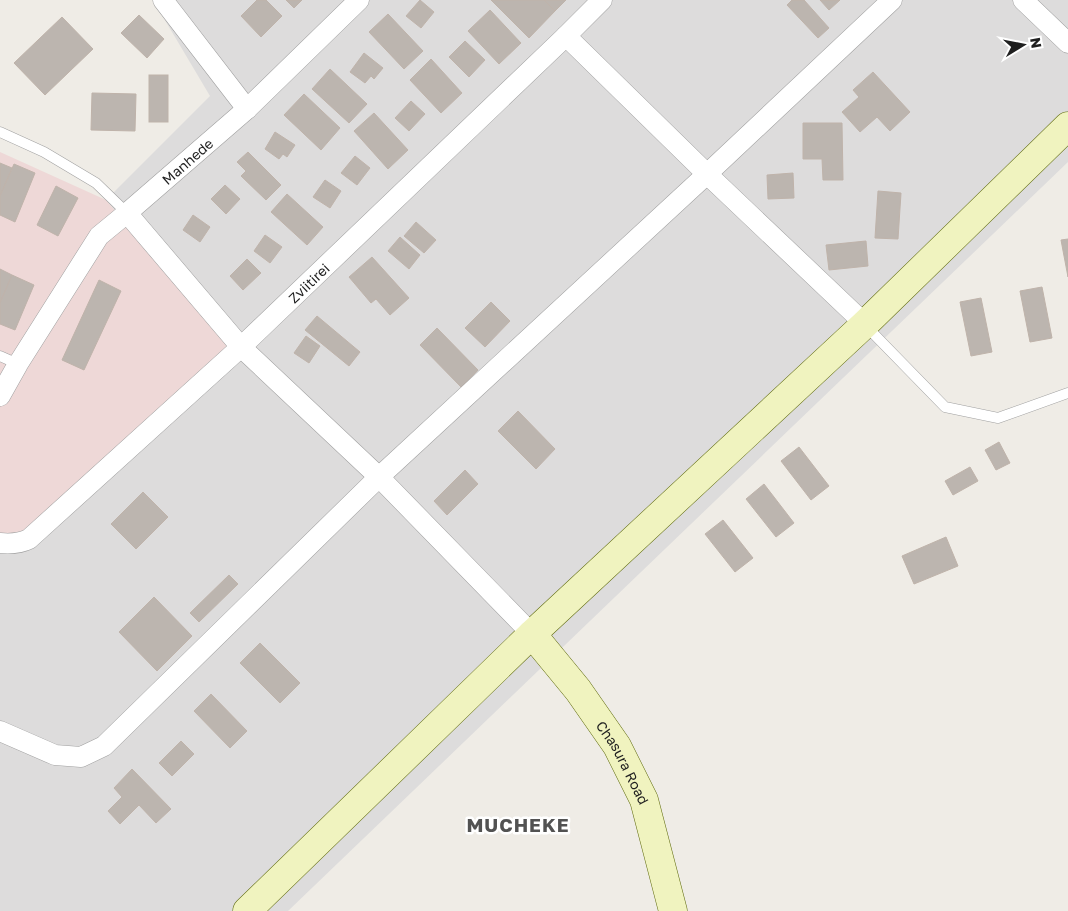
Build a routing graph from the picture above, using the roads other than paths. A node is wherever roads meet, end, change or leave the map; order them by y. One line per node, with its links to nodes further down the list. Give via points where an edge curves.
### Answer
1 (163, 0): 8 (street)
2 (359, 0): 8 (street, Manhede)
3 (602, 0): 6 (street, Zviitirei)
4 (892, 0): 11 (street)
5 (1023, 0): 7 (street)
6 (566, 36): 11 (street); 14 (street, Zviitirei)
7 (1068, 43)
8 (246, 109): 12 (street, Manhede)
9 (1068, 126): 13 (street)
10 (0, 132): 12 (lane, via 44,152 96,183)
11 (706, 174): 13 (street); 19 (street)
12 (127, 213): 14 (street); 16 (street, Manhede, via 99,236)
13 (865, 324): 17 (lane, via 945,407 998,418); 21 (street)
14 (241, 347): 19 (street); 20 (street, Zviitirei, via 29,539)
15 (0, 356): 16 (lane)
16 (18, 364): 18 (street, Manhede)
17 (1068, 393)
18 (0, 396)
19 (379, 477): 21 (street); 22 (street, via 104,746 81,757 55,755)
20 (0, 543)
21 (532, 634): 23 (street); 24 (street, Chasura Road, via 578,690 617,746 644,800)
22 (0, 731)
23 (247, 911)
24 (672, 911)

